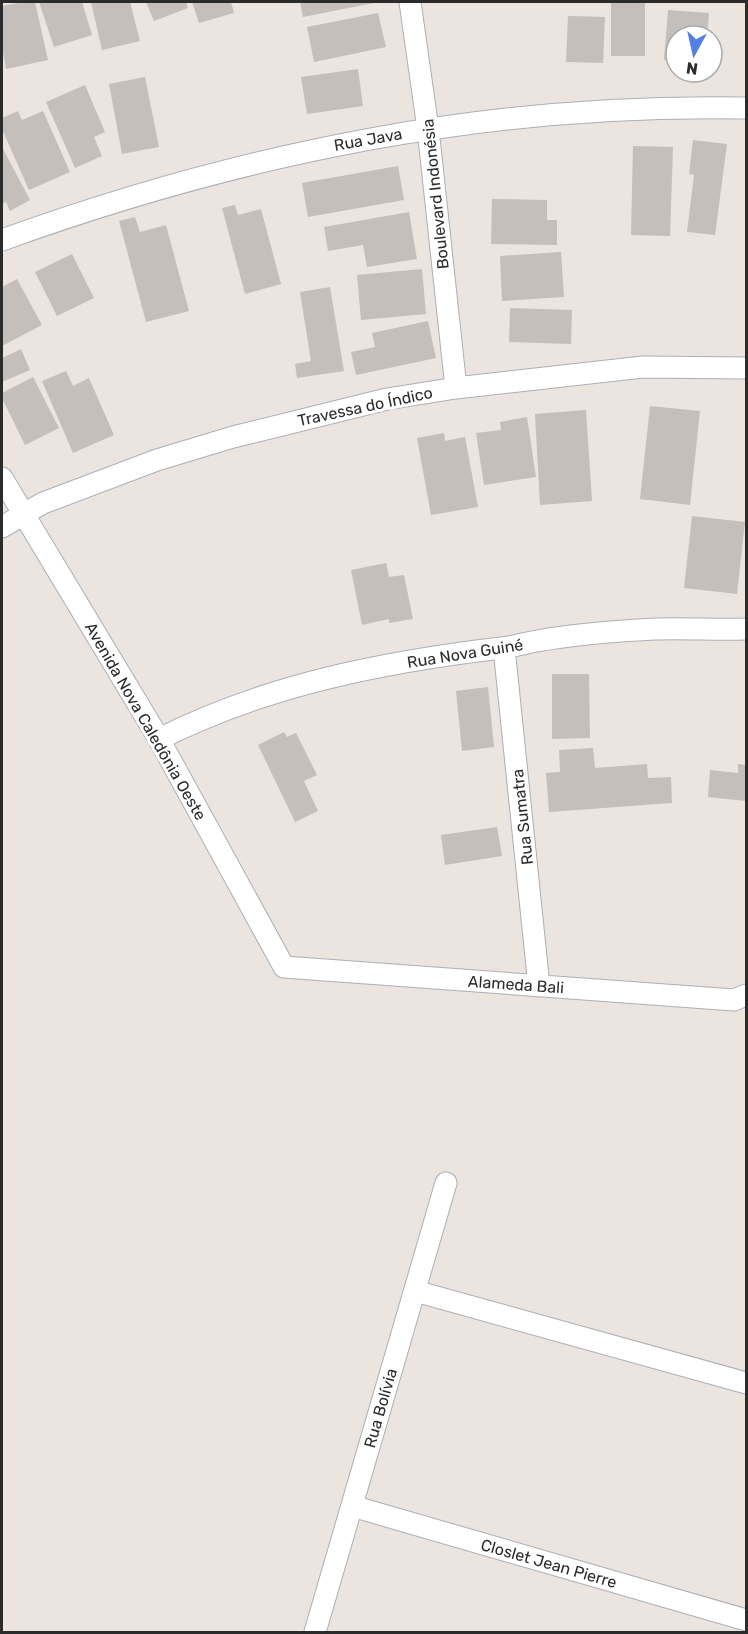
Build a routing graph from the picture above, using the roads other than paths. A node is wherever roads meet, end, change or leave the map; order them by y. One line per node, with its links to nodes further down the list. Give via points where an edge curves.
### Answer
1 (410, 2): 3 (street, Boulevard Indonésia)
2 (747, 108): 3 (street, Rua Java, via 628,108)
3 (428, 129): 4 (street, Rua Java, via 217,171 70,215); 6 (street, Boulevard Indonésia)
4 (2, 240)
5 (747, 368): 6 (street, Travessa do Índico, via 643,367)
6 (456, 388): 8 (street, Travessa do Índico, via 387,399 233,437 157,460)
7 (2, 478): 8 (street, Avenida Nova Caledônia Oeste)
8 (23, 513): 9 (street, Travessa do Índico); 12 (street, Avenida Nova Caledônia Oeste)
9 (2, 527)
10 (747, 629): 11 (street, Rua Nova Guiné, via 600,633)
11 (504, 648): 12 (street, Rua Nova Guiné, via 445,653 328,677 235,705); 14 (street, Rua Sumatra)
12 (159, 739): 13 (street, Avenida Nova Caledônia Oeste)
13 (284, 967): 14 (street, Alameda Bali)
14 (539, 986): 15 (street, Alameda Bali, via 734,1000)
15 (747, 995)
16 (446, 1183): 17 (street, Rua Bolívia)
17 (415, 1291): 18 (street); 19 (street, Rua Bolívia)
18 (747, 1383)
19 (352, 1506): 20 (street, Closlet Jean Pierre); 21 (street, Rua Bolívia)
20 (747, 1620)
21 (315, 1632)

